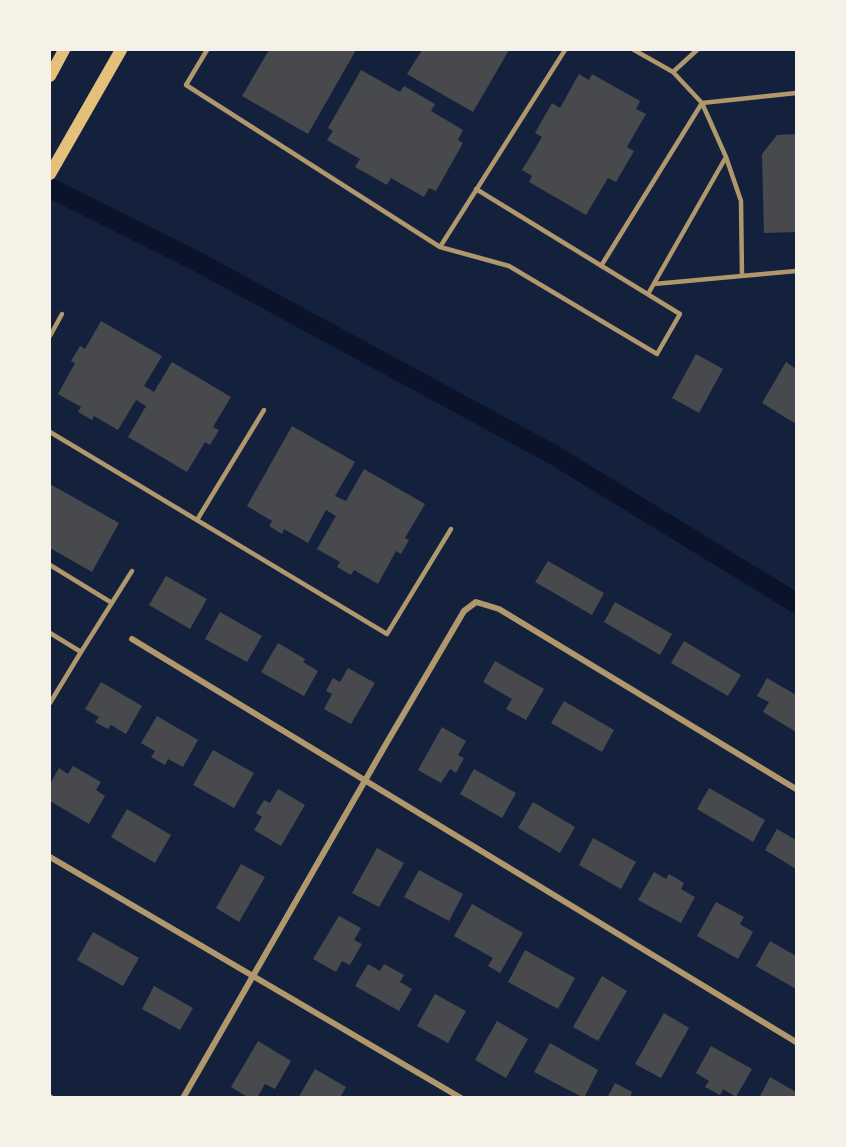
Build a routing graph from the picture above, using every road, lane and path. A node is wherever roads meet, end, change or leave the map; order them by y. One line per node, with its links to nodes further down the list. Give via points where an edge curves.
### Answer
1 (64, 50): 8 (main road)
2 (121, 50): 12 (main road)
3 (207, 50): 14 (lane, via 186,86)
4 (565, 50): 13 (lane)
5 (633, 50): 7 (lane)
6 (697, 50): 7 (lane)
7 (673, 72): 10 (lane)
8 (50, 76)
9 (796, 93): 10 (lane)
10 (702, 103): 11 (lane); 15 (lane)
11 (726, 157): 17 (lane, via 741,201); 18 (lane)
12 (50, 174)
13 (476, 189): 14 (lane); 15 (lane)
14 (440, 247): 19 (lane, via 509,266 657,354 680,314)
15 (601, 266): 19 (lane)
16 (796, 271): 17 (lane)
17 (742, 276): 18 (lane)
18 (654, 284): 19 (lane)
19 (648, 294)
20 (62, 314): 21 (lane)
21 (50, 336)
22 (264, 410): 24 (lane)
23 (50, 432): 24 (lane)
24 (197, 520): 25 (lane, via 387,634)
25 (451, 529)
26 (50, 566): 28 (lane)
27 (132, 571): 28 (lane)
28 (112, 603): 31 (lane)
29 (50, 633): 31 (lane)
30 (132, 639): 33 (street)
31 (81, 652): 32 (lane)
32 (50, 703)
33 (365, 780): 34 (street, via 464,611 476,602 499,609); 36 (street); 37 (street)
34 (796, 789)
35 (50, 857): 36 (street)
36 (253, 976): 38 (street); 39 (street)
37 (796, 1042)
38 (183, 1098)
39 (461, 1098)

